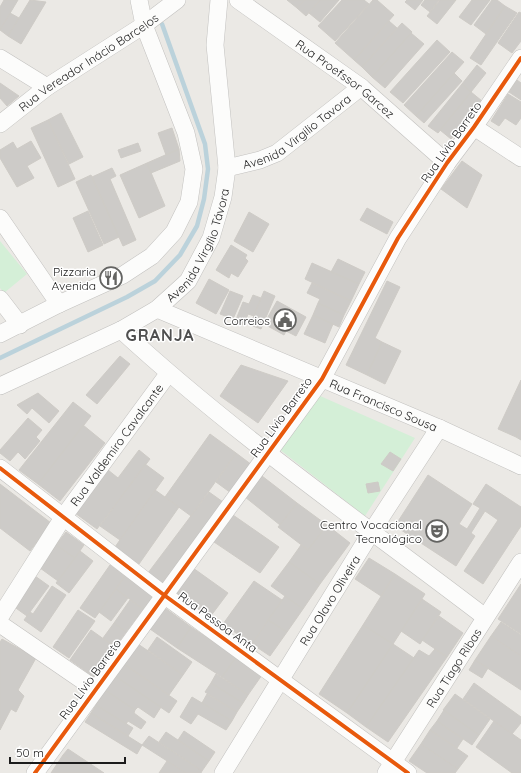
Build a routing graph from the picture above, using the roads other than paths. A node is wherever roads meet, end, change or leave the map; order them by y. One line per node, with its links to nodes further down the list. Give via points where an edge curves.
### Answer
1 (138, 0): 5 (street, Avenida Virgílio Távora)
2 (177, 0): 5 (street, Rua Vereador Inácio Barcelos)
3 (219, 0): 14 (street, Avenida Virgílio Távora, via 215,45)
4 (238, 0): 9 (street, Rua Proefssor Garcez)
5 (144, 25): 8 (street, Rua Vereador Inácio Barcelos); 17 (street, Avenida Virgílio Távora, via 186,133 194,169 188,202 174,232 152,256 123,275)
6 (0, 58): 8 (street)
7 (521, 58): 11 (street, Rua Lívio Barreto)
8 (48, 87): 10 (street, Rua Vereador Inácio Barcelos)
9 (361, 87): 13 (street, Rua Proefssor Garcez); 14 (street, Avenida Virgilio Tavora, via 277,153)
10 (0, 124)
11 (474, 127): 12 (street); 13 (street, Rua Lívio Barreto)
12 (521, 158)
13 (447, 163): 23 (street, Rua Lívio Barreto, via 398,238)
14 (227, 168): 18 (street, Avenida Virgílio Távora, via 223,197 211,238 188,281)
15 (0, 218): 17 (street)
16 (0, 299): 19 (street)
17 (59, 304): 19 (street, Avenida Virgílio Távora)
18 (157, 309): 20 (street, Avenida Virgílio Távora); 23 (street, Rua Francisco Sousa)
19 (20, 325): 21 (street, Avenida Virgílio Távora)
20 (121, 330): 22 (street); 24 (street, Avenida Virgílio Távora)
21 (0, 334)
22 (168, 374): 26 (street); 29 (street, Rua Valdemiro Cavalcante)
23 (322, 378): 25 (street, Rua Francisco Sousa); 26 (street, Rua Lívio Barreto)
24 (0, 386)
25 (439, 428): 27 (street, Rua Francisco Sousa); 30 (street, Rua Olavo Oliveira)
26 (267, 453): 30 (street); 32 (street, Rua Lívio Barreto)
27 (521, 466)
28 (0, 468): 29 (street, Rua Pessoa Anta)
29 (64, 516): 32 (street, Rua Pessoa Anta); 33 (street, Rua Valdemiro Cavalcante)
30 (372, 531): 34 (street); 36 (street, Rua Olavo Oliveira)
31 (521, 562): 34 (street, Rua Tiago Ribas)
32 (164, 595): 36 (street, Rua Pessoa Anta); 37 (street, Rua Lívio Barreto)
33 (0, 617)
34 (485, 617): 38 (street, Rua Tiago Ribas)
35 (0, 624): 37 (street)
36 (279, 680): 38 (street, Rua Pessoa Anta); 40 (street, Rua Olavo Oliveira)
37 (95, 689): 39 (street, Rua Lívio Barreto)
38 (389, 767): 41 (street, Rua Pessoa Anta)
39 (35, 773)
40 (223, 773)
41 (408, 773)

